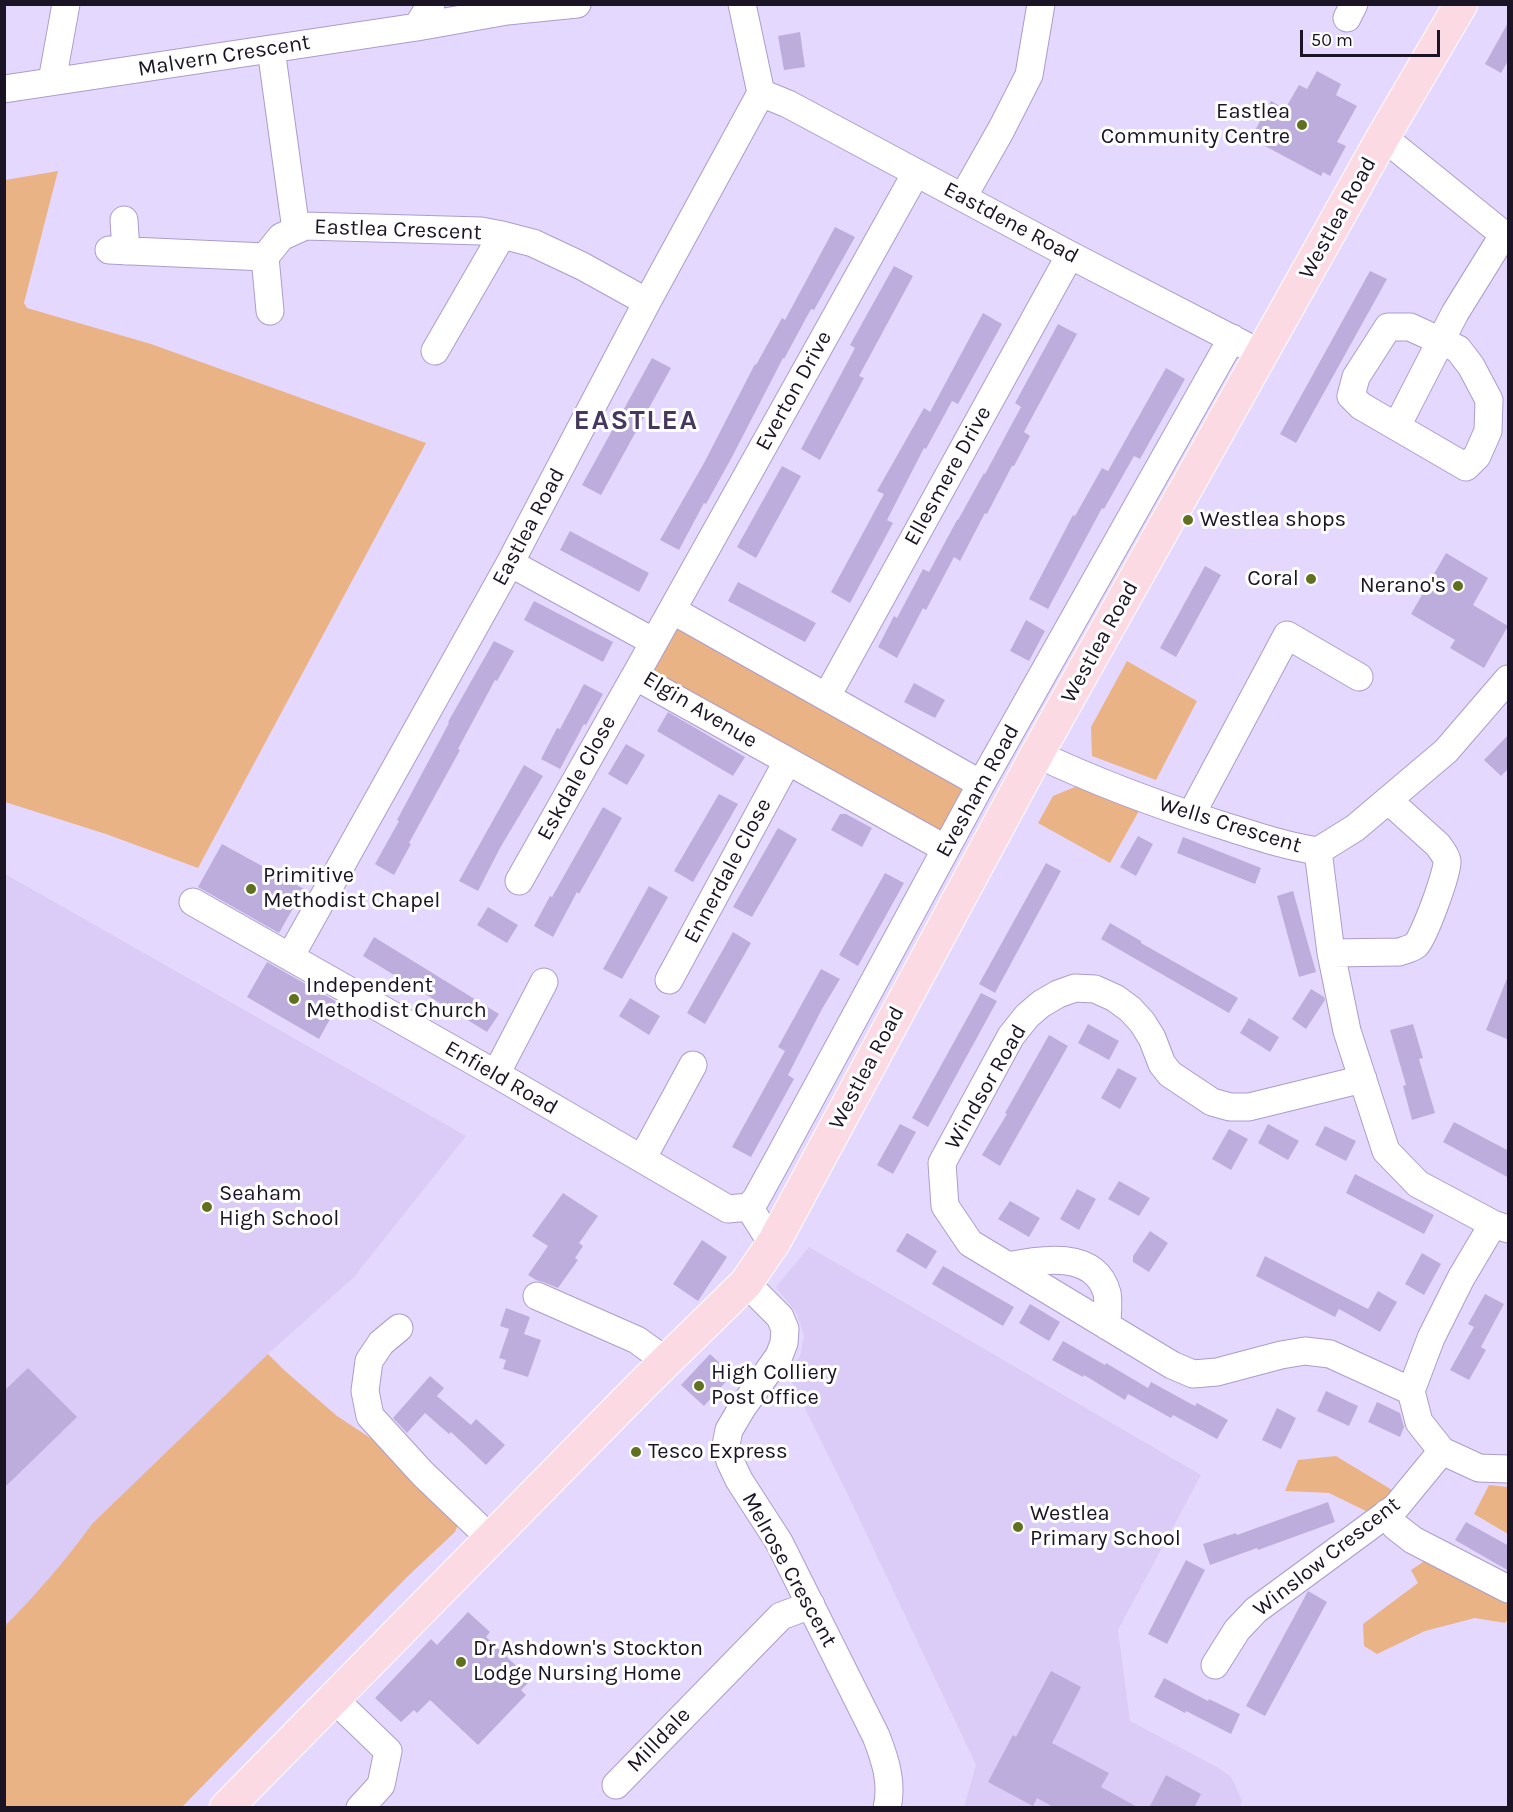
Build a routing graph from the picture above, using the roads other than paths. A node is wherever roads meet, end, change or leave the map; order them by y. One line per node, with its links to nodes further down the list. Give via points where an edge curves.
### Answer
1 (66, 4): 10 (street)
2 (431, 4): 8 (street)
3 (577, 4): 7 (street, Malvern Crescent)
4 (742, 4): 12 (street)
5 (1041, 4): 15 (street, via 1029,75)
6 (1461, 4): 13 (main road, Westlea Road)
7 (504, 8): 8 (street, Malvern Crescent)
8 (417, 27): 9 (street, Malvern Crescent)
9 (271, 49): 10 (street, Malvern Crescent); 17 (street)
10 (52, 81): 11 (street, Malvern Crescent)
11 (4, 89)
12 (761, 93): 14 (street, Eastdene Road); 22 (street, Eastlea Road)
13 (1383, 137): 19 (street); 27 (main road, Westlea Road)
14 (916, 173): 15 (street, Eastdene Road); 30 (street, Everton Drive)
15 (963, 197): 20 (street, Eastdene Road)
16 (124, 219): 21 (street, via 118,251)
17 (296, 230): 18 (street, Eastlea Crescent, via 305,226 359,226 481,231); 21 (street, Eastlea Crescent, via 281,237)
18 (502, 236): 22 (street, Eastlea Crescent, via 533,243); 26 (street)
19 (1506, 236): 25 (street, via 1455,313)
20 (1070, 255): 24 (street, Eastdene Road); 35 (street, Ellesmere Drive)
21 (265, 257): 23 (street)
22 (647, 302): 29 (street, Eastlea Road)
23 (270, 311)
24 (1232, 338): 27 (street, Eastdene Road); 38 (street, Evesham Road)
25 (1442, 341): 28 (street); 28 (street, via 1410,327 1388,327 1356,377 1352,396 1361,406); 28 (street, via 1458,349 1489,400 1488,431 1477,456 1466,467)
26 (448, 344)
27 (1262, 353): 36 (main road, Westlea Road)
28 (1397, 426)
29 (510, 563): 31 (street); 46 (street, Eastlea Road)
30 (672, 610): 31 (street, Elgin Avenue); 35 (street)
31 (654, 642): 32 (street, Elgin Avenue)
32 (635, 676): 37 (street, Elgin Avenue); 43 (street, Eskdale Close)
33 (1359, 677): 40 (street, via 1287,635)
34 (1509, 679): 39 (street, Wells Crescent, via 1446,751)
35 (827, 696): 38 (street)
36 (1037, 754): 40 (street, Wells Crescent); 53 (main road, Westlea Road)
37 (787, 762): 41 (street, Elgin Avenue); 47 (street, Ennerdale Close)
38 (981, 784): 41 (street, Evesham Road)
39 (1388, 800): 42 (street, Wells Crescent, via 1355,828); 45 (street, via 1444,854 1446,872 1434,905 1420,939 1408,949)
40 (1191, 815): 42 (street, Wells Crescent, via 1292,847)
41 (946, 849): 52 (street, Evesham Road)
42 (1318, 851): 45 (street)
43 (519, 881)
44 (193, 902): 46 (street, Enfield Road)
45 (1331, 953): 51 (street, via 1347,1031)
46 (290, 957): 50 (street, Enfield Road)
47 (669, 980)
48 (544, 982): 50 (street)
49 (693, 1065): 54 (street)
50 (496, 1074): 54 (street, Enfield Road)
51 (1363, 1079): 56 (street, via 1386,1151 1418,1184); 58 (street, Windsor Road, via 1249,1107 1212,1102 1170,1074 1142,1022 1115,998 1095,989 1075,988 1058,994 1027,1016 1011,1036 942,1163 945,1206 970,1243)
52 (820, 1083): 53 (street); 55 (street, Evesham Road)
53 (850, 1099): 57 (main road, Westlea Road)
54 (642, 1160): 55 (street, Enfield Road, via 728,1209)
55 (749, 1207): 57 (street)
56 (1501, 1227): 64 (street, via 1461,1278 1431,1338)
57 (774, 1242): 59 (main road, Westlea Road)
58 (1008, 1266): 61 (street, Windsor Road); 61 (street, via 1045,1260 1077,1262 1095,1257 1096,1274 1107,1295)
59 (746, 1283): 63 (main road, Westlea Road); 70 (street, Melrose Crescent, via 780,1317 786,1329 779,1356 742,1408 729,1430 726,1445 739,1480 779,1542)
60 (537, 1296): 63 (street, via 637,1340)
61 (1107, 1326): 64 (street, Windsor Road, via 1193,1374 1305,1351 1330,1354)
62 (399, 1328): 68 (street, via 381,1343 369,1361 366,1391 370,1416)
63 (666, 1361): 68 (main road, Westlea Road)
64 (1411, 1391): 65 (street, via 1419,1422)
65 (1442, 1451): 66 (street, via 1479,1468); 67 (street, Winslow Crescent, via 1396,1507)
66 (1509, 1469)
67 (1387, 1512): 69 (street, via 1395,1526 1413,1540); 71 (street, Winslow Crescent, via 1257,1610 1237,1630)
68 (490, 1538): 72 (main road, Westlea Road)
69 (1509, 1589)
70 (811, 1605): 73 (street, Milldale, via 781,1616 628,1759); 76 (street, Melrose Crescent, via 884,1756 888,1767)
71 (1215, 1665)
72 (334, 1699): 74 (main road, Westlea Road); 75 (street, via 388,1751 381,1785)
73 (616, 1785)
74 (226, 1808)
75 (360, 1808)
76 (887, 1808)

